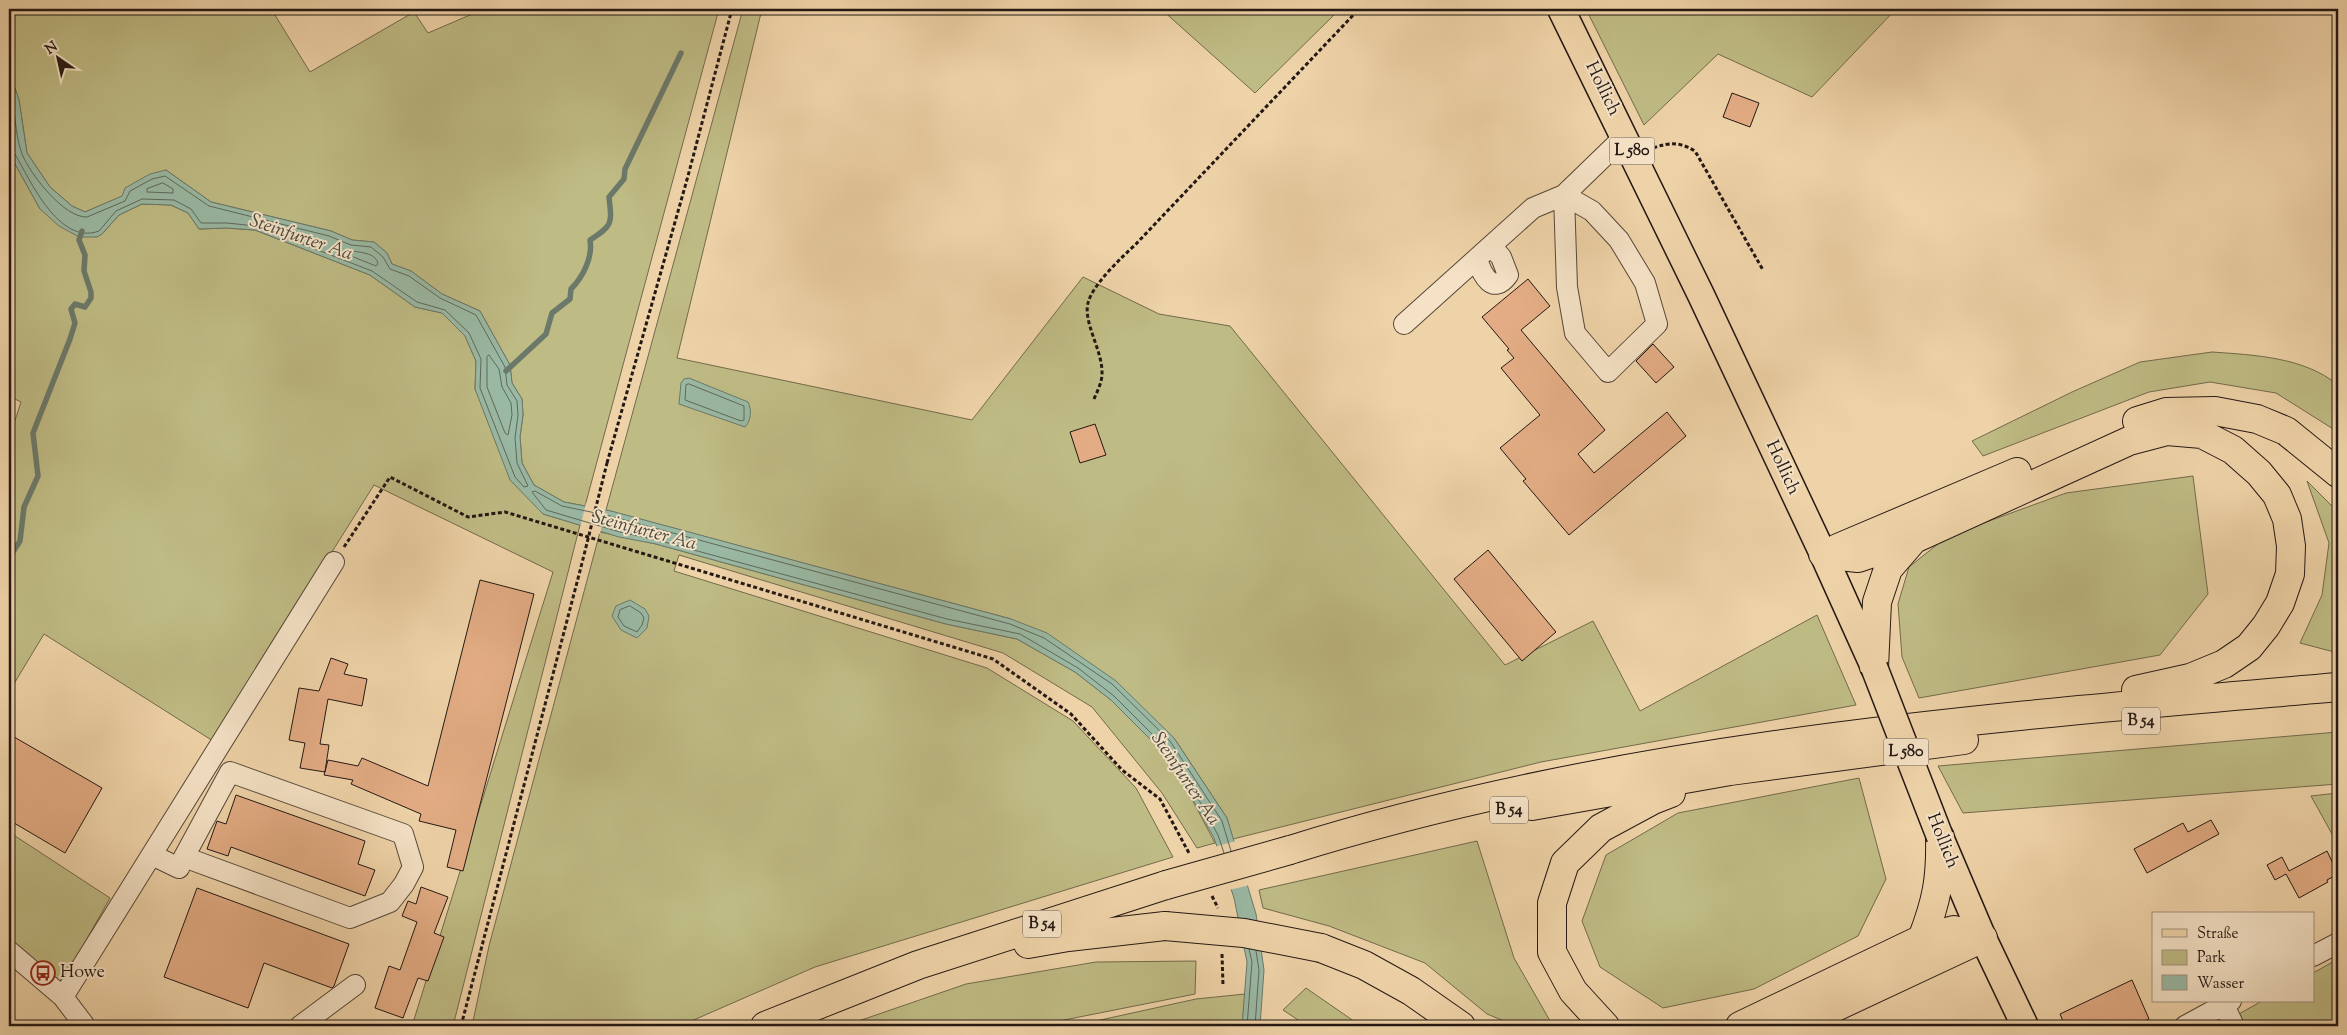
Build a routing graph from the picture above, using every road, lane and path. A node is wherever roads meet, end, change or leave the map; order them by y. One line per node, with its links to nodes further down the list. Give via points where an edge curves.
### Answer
1 (732, 9): 38 (path, bridge, via 607,463)
2 (1359, 9): 8 (path, via 1111,267 1088,302 1088,316 1102,374)
3 (1561, 9): 4 (main road, Hollich / L 580)
4 (1629, 146): 5 (street); 6 (path, via 1668,142 1683,144 1695,151); 11 (main road, Hollich / L 580)
5 (1564, 194): 5 (street, via 1592,211 1619,240 1645,283 1657,324 1608,372 1575,333 1567,287); 7 (street, via 1533,208)
6 (1763, 270)
7 (1404, 324)
8 (1094, 400)
9 (2338, 473): 11 (highway, via 2286,431 2257,419 2215,411 2166,412 2114,428)
10 (1914, 539): 11 (highway, via 1858,558); 13 (highway, via 1888,569 1877,602); 16 (highway, via 2129,441 2167,431 2202,434 2233,450 2259,473 2277,495 2288,519 2292,546 2290,574 2280,603 2249,648 2224,664 2190,678)
11 (1823, 554): 13 (main road, Hollich / L 580)
12 (334, 562): 20 (street); 22 (path, via 390,477 468,517 505,512 993,659 1071,714 1122,770 1160,799)
13 (1874, 667): 18 (main road, Hollich / L 580, bridge)
14 (2338, 687): 16 (highway, B 54)
15 (2338, 705): 17 (highway, B 54, via 2044,730)
16 (2034, 714): 19 (highway, B 54, via 1787,742 1664,761 1472,800 1352,830)
17 (1730, 771): 19 (highway, B 54, via 1513,809 1371,840); 41 (highway, via 1653,800 1601,828 1565,863 1552,902 1552,952 1573,991)
18 (1940, 837): 25 (main road, Hollich / L 580); 26 (highway, via 1940,880 1935,906)
19 (1290, 850): 31 (highway, B 54, bridge, via 1166,885)
20 (152, 855): 21 (street, via 179,868); 34 (street)
21 (184, 857): 21 (street, via 230,772 403,834 413,867 390,902 350,918)
22 (1193, 860)
23 (1210, 894): 24 (path)
24 (1219, 910)
25 (1983, 938): 26 (highway, via 1954,930); 43 (highway); 44 (main road, L 580)
26 (1922, 939): 42 (highway)
27 (2338, 943): 30 (street)
28 (1221, 948): 33 (path)
29 (9, 951): 34 (street)
30 (2314, 955)
31 (918, 965): 39 (highway, B 54); 40 (highway, bridge, via 1068,937 1165,926 1244,933 1321,948 1364,965 1411,991)
32 (355, 985): 37 (street)
33 (1223, 986)
34 (63, 997): 36 (street)
35 (2227, 1003): 45 (street); 46 (street)
36 (85, 1026)
37 (300, 1026)
38 (461, 1026)
39 (765, 1026)
40 (1461, 1026)
41 (1605, 1026)
42 (1740, 1026)
43 (1795, 1026)
44 (2025, 1026)
45 (2185, 1026)
46 (2234, 1026)

